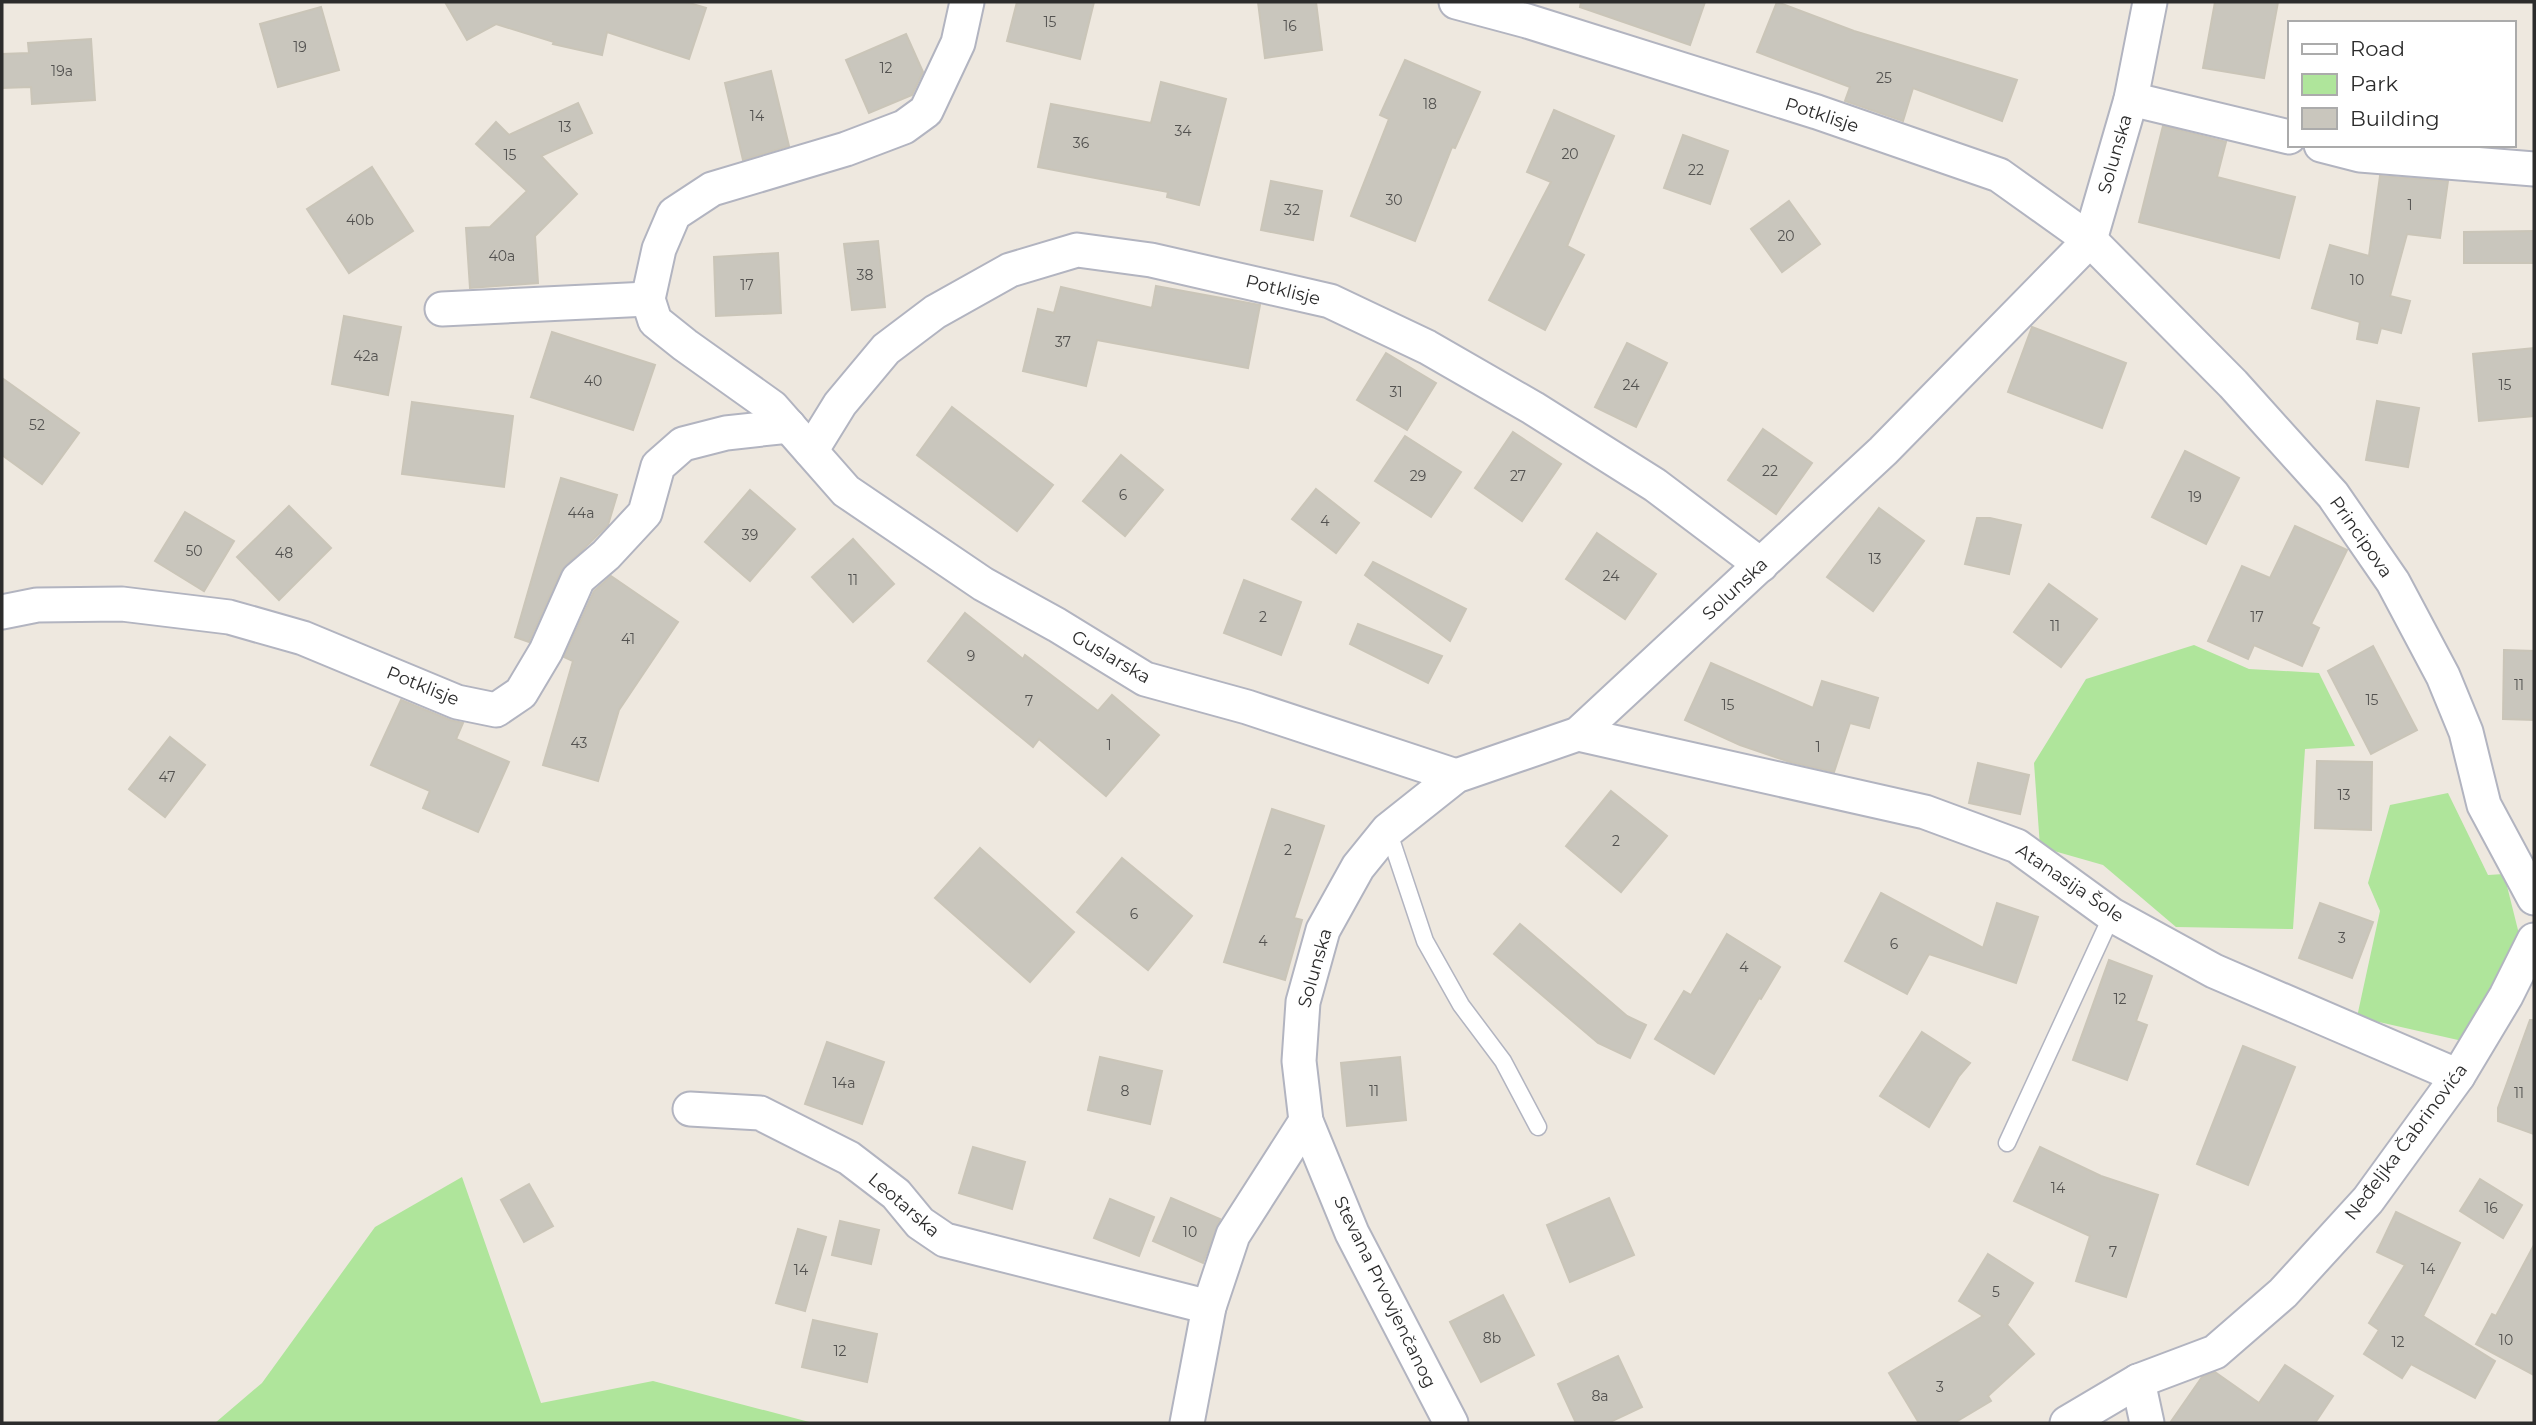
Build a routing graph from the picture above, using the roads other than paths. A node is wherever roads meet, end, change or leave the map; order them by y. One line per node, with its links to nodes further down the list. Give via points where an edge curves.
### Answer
1 (967, 2): 9 (street, via 958,43 926,111 904,127 846,149 712,189 674,214 659,249)
2 (1456, 2): 8 (street, Potklisje, via 1817,112 1998,175)
3 (2150, 2): 4 (street, Solunska)
4 (2132, 99): 5 (street); 8 (street, Solunska)
5 (2288, 138)
6 (2329, 147): 7 (street, via 2360,155)
7 (2534, 169)
8 (2090, 240): 13 (street, Solunska, via 1883,451); 18 (street, Principova, via 2233,384 2333,495 2393,582 2443,676 2466,732 2484,805)
9 (648, 299): 10 (street); 11 (street, Guslarska, via 655,321 772,407)
10 (442, 309)
11 (789, 426): 12 (street, Guslarska); 14 (street, Potklisje, via 726,433 683,444 658,467 645,513 578,579 546,651 521,693 496,710 457,702 303,638 229,617 122,604 37,605)
12 (811, 451): 13 (street, Potklisje, via 840,404 886,349 935,312 1010,270 1077,250 1152,260 1330,301 1427,347 1533,408 1655,485); 16 (street, Guslarska, via 846,491 983,584 1146,680 1247,707)
13 (1761, 565): 15 (street, Solunska)
14 (2, 612)
15 (1578, 734): 16 (street, Solunska); 19 (street, Atanasija Šole, via 1925,812 2017,846)
16 (1455, 776): 17 (street, Solunska)
17 (1388, 830): 23 (street, Solunska, via 1358,867 1323,930 1303,1002 1299,1061); 24 (lane, via 1425,941 1461,1005 1503,1061)
18 (2534, 898)
19 (2112, 915): 21 (street, Atanasija Šole, via 2214,971); 25 (lane)
20 (2534, 940): 21 (street, Neđeljka Čabrinovića)
21 (2458, 1076): 27 (street, Neđeljka Čabrinovića, via 2368,1200 2283,1293 2215,1352)
22 (690, 1109): 26 (street, Leotarska, via 760,1113 849,1158 945,1240)
23 (1306, 1121): 26 (street, via 1233,1235); 29 (street, Stevana Prvovjenčanog, via 1352,1233)
24 (1538, 1127)
25 (2007, 1143)
26 (1209, 1307): 28 (street)
27 (2138, 1381): 30 (street, Neđeljka Čabrinovića); 31 (street)
28 (1187, 1414)
29 (1451, 1423)
30 (2067, 1423)
31 (2147, 1423)

